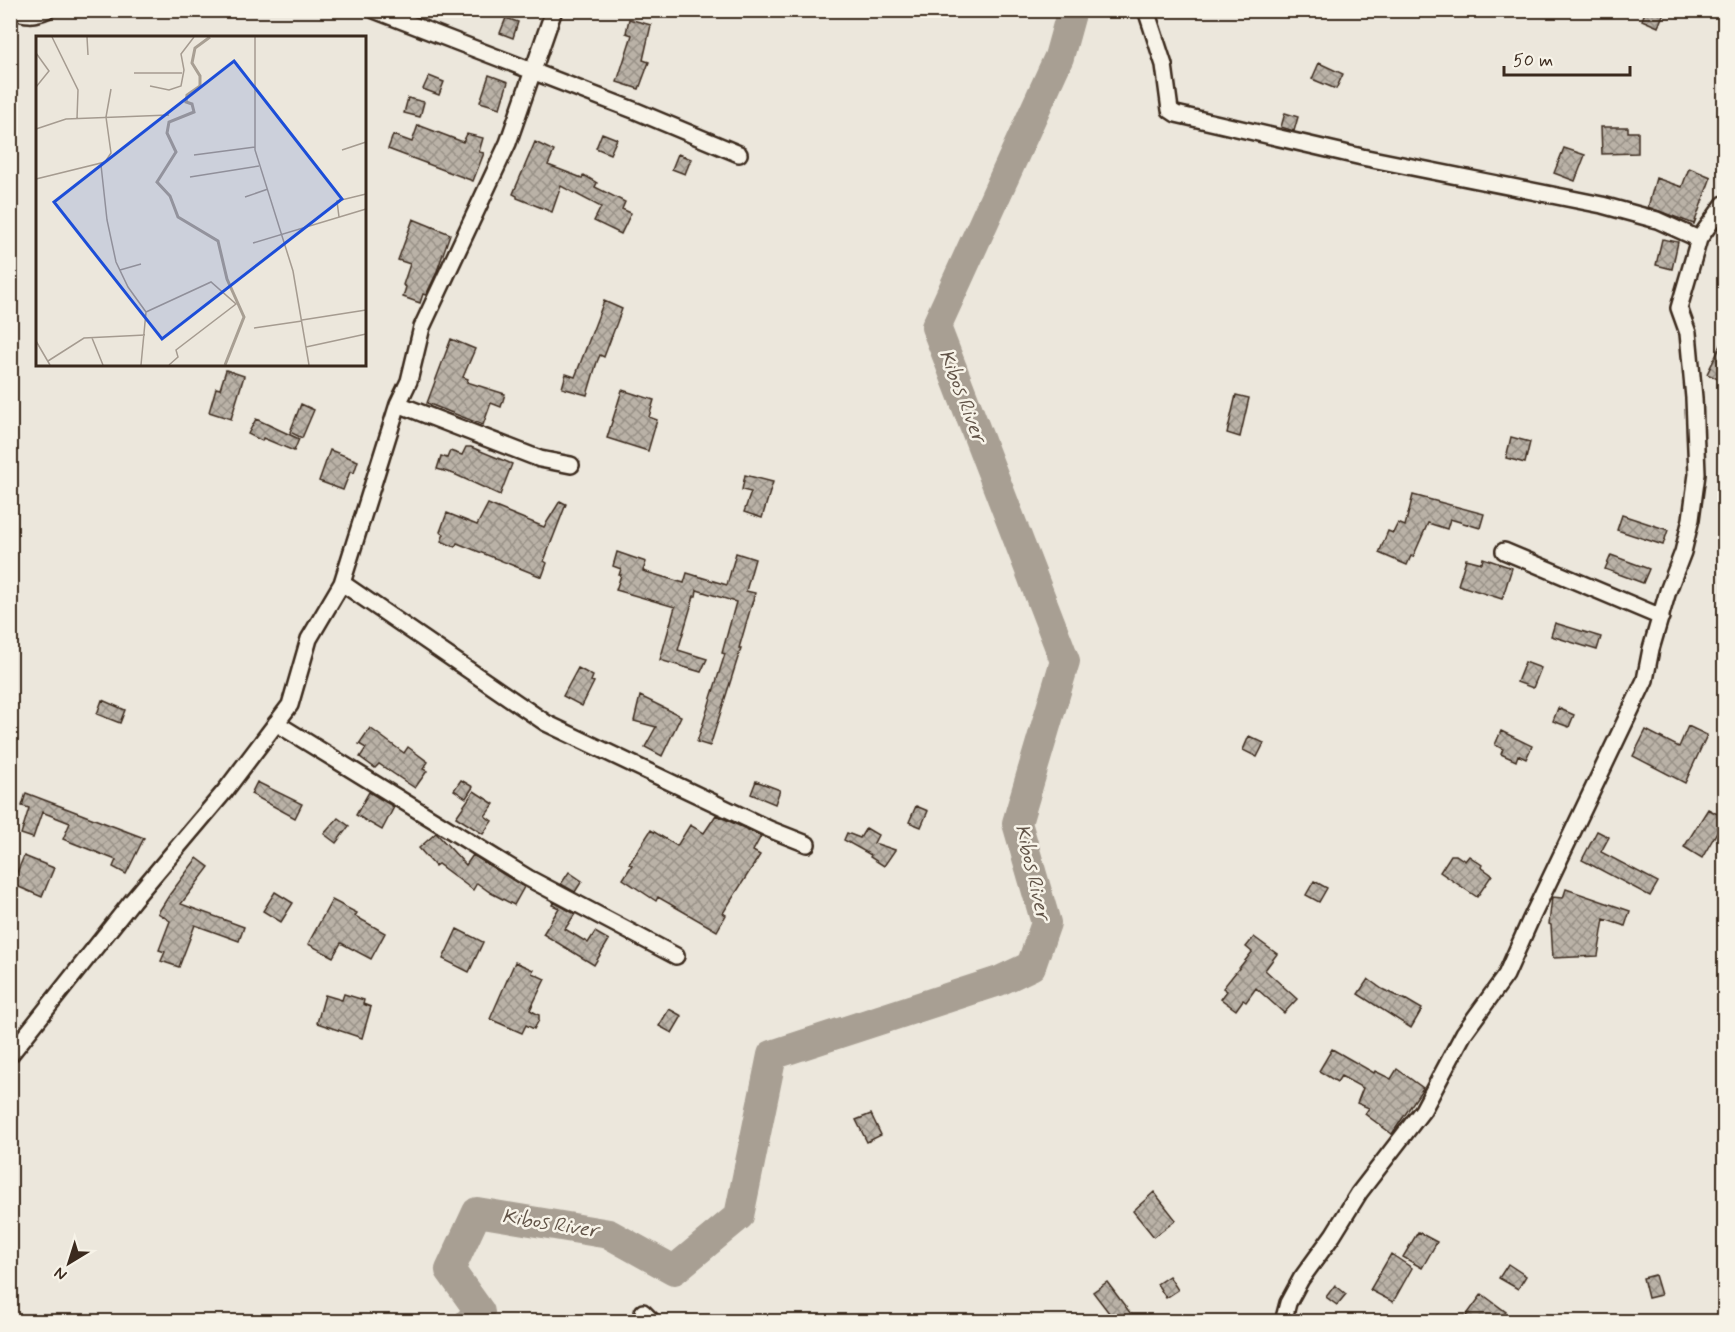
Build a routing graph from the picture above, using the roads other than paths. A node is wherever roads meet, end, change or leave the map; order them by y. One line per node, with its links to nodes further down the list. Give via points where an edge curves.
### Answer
1 (13, 10): 2 (street, via 24,15)
2 (47, 10)
3 (374, 10): 6 (street)
4 (554, 10): 6 (street)
5 (1146, 10): 9 (street, via 1164,65 1170,110 1176,114 1602,206 1657,220)
6 (532, 72): 7 (street); 10 (street, via 508,143 422,327 409,381)
7 (739, 154)
8 (1725, 204): 9 (street)
9 (1699, 239): 14 (street, via 1679,308 1688,333 1697,474 1683,552)
10 (398, 404): 11 (street, via 540,459); 13 (street)
11 (571, 465)
12 (1504, 551): 14 (street)
13 (342, 583): 15 (street, via 309,639 290,705); 16 (street, via 546,723)
14 (1661, 617): 19 (street, via 1645,680 1506,975 1464,1033 1423,1110 1359,1193 1301,1279)
15 (276, 723): 17 (street, via 528,878); 18 (street)
16 (807, 844)
17 (676, 956)
18 (10, 1055)
19 (1283, 1322)

